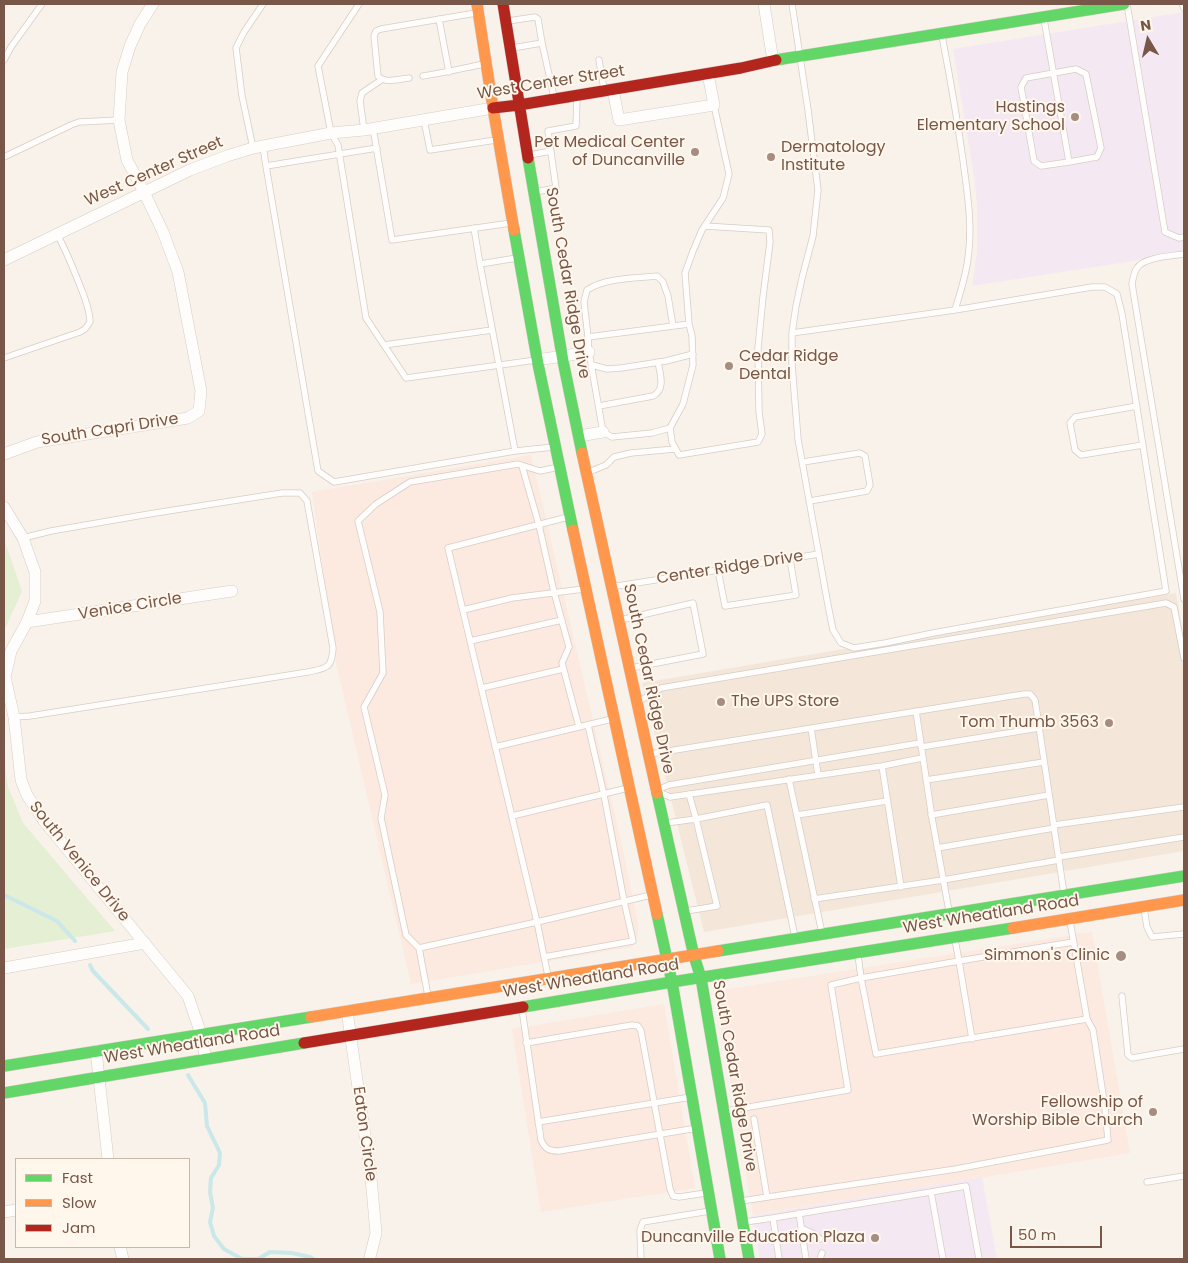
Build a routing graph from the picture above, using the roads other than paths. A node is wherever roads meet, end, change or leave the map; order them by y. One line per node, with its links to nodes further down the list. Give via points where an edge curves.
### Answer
1 (42, 4): 19 (lane)
2 (153, 4): 35 (street, via 140,24 122,72)
3 (263, 4): 40 (lane, via 236,48 242,96)
4 (359, 4): 38 (lane, via 318,66)
5 (503, 4): 14 (main road, South Cedar Ridge Drive)
6 (764, 4): 21 (street)
7 (792, 4): 18 (lane)
8 (1126, 4): 12 (main road, West Center Street); 54 (lane, via 1165,232)
9 (1182, 4): 11 (lane)
10 (478, 8): 13 (lane); 22 (main road, South Cedar Ridge Drive)
11 (1184, 8)
12 (1044, 17): 15 (main road, West Center Street); 24 (lane)
13 (438, 19): 23 (lane); 28 (lane, via 376,31 378,76)
14 (506, 21): 16 (lane, via 535,17); 17 (main road, South Cedar Ridge Drive)
15 (942, 34): 18 (main road, West Center Street); 59 (lane, via 967,188 970,230 968,258)
16 (542, 43): 17 (lane); 31 (lane)
17 (510, 48): 33 (main road, South Cedar Ridge Drive)
18 (800, 56): 21 (main road, West Center Street); 63 (lane, via 818,190 814,236)
19 (4, 60)
20 (599, 60): 29 (lane)
21 (773, 61): 25 (main road, West Center Street)
22 (486, 64): 23 (lane); 34 (main road, South Cedar Ridge Drive)
23 (448, 72): 26 (lane)
24 (1054, 73): 46 (lane); 46 (lane, via 1076,69 1086,74 1101,148 1096,157); 46 (lane, via 1026,78 1021,87 1034,161 1041,166)
25 (708, 74): 29 (main road, West Center Street); 32 (street)
26 (423, 76)
27 (409, 78): 28 (lane)
28 (381, 80): 37 (lane, via 362,94 360,101)
29 (609, 90): 30 (main road, West Center Street); 32 (street, via 620,120)
30 (577, 96): 31 (main road, West Center Street); 42 (lane, via 576,126 548,131)
31 (555, 99): 33 (main road, West Center Street)
32 (714, 105): 51 (lane, via 729,174 723,198)
33 (519, 106): 34 (main road, West Center Street); 44 (main road, South Cedar Ridge Drive)
34 (493, 108): 36 (street, West Center Street); 39 (main road, South Cedar Ridge Drive)
35 (119, 120): 45 (lane, via 79,122); 48 (street, via 127,160)
36 (424, 120): 37 (street, West Center Street); 39 (lane, via 430,150)
37 (369, 129): 38 (street, West Center Street); 41 (lane)
38 (331, 133): 40 (street, West Center Street); 43 (lane)
39 (499, 139): 50 (main road, South Cedar Ridge Drive)
40 (258, 147): 47 (lane); 48 (street, West Center Street, via 190,170)
41 (376, 148): 43 (lane); 52 (lane, via 392,240)
42 (551, 151): 44 (lane); 49 (lane, via 556,188)
43 (339, 153): 47 (lane); 65 (lane, via 366,318)
44 (528, 155): 49 (main road, South Cedar Ridge Drive)
45 (4, 157)
46 (1069, 162)
47 (266, 166): 82 (lane, via 318,471 334,482)
48 (144, 192): 53 (street, West Center Street); 83 (street, South Capri Drive, via 178,272 201,391 199,411 188,418 37,442)
49 (534, 192): 68 (main road, South Cedar Ridge Drive)
50 (513, 223): 52 (lane); 56 (main road, South Cedar Ridge Drive)
51 (705, 226): 60 (lane, via 692,251 686,274); 81 (lane, via 769,230 758,348 762,434 758,442 747,445 679,455)
52 (474, 228): 58 (lane)
53 (57, 234): 57 (street, West Center Street); 69 (lane, via 89,311 88,327)
54 (1184, 237)
55 (1184, 254): 99 (lane, via 1144,262 1134,273 1132,284)
56 (519, 257): 58 (lane); 70 (main road, South Cedar Ridge Drive)
57 (4, 260)
58 (480, 264): 62 (lane)
59 (955, 310): 63 (lane); 75 (lane, via 1106,287 1117,294)
60 (689, 324): 61 (lane); 67 (lane)
61 (673, 326): 64 (lane); 64 (lane, via 668,296 657,276 608,281 587,290 584,302)
62 (492, 330): 65 (lane); 72 (lane)
63 (792, 333): 84 (lane, via 794,401)
64 (588, 337): 66 (lane)
65 (384, 345): 72 (lane, via 406,378)
66 (589, 352): 68 (street); 73 (lane)
67 (693, 354): 71 (lane); 76 (lane, via 682,404)
68 (562, 355): 70 (street); 78 (main road, South Cedar Ridge Drive)
69 (4, 358)
70 (537, 360): 72 (lane); 80 (main road, South Cedar Ridge Drive)
71 (658, 362): 73 (lane, via 607,369); 74 (lane, via 662,382 657,394)
72 (498, 365): 82 (lane)
73 (592, 365): 74 (lane)
74 (598, 406): 77 (lane)
75 (1137, 406): 79 (lane); 79 (lane, via 1074,417 1070,423 1074,450 1080,455)
76 (670, 428): 77 (lane, via 612,437); 81 (lane)
77 (603, 432): 78 (street)
78 (579, 436): 87 (main road, South Cedar Ridge Drive)
79 (1143, 445): 93 (lane, via 1166,592 854,648 841,643 833,630)
80 (555, 447): 82 (lane); 86 (main road, South Cedar Ridge Drive)
81 (676, 449): 87 (lane, via 614,457 606,466)
82 (514, 451)
83 (4, 454)
84 (802, 462): 88 (lane); 88 (lane, via 860,453 865,456 870,485 867,491)
85 (522, 466): 86 (lane, via 540,471); 91 (lane); 160 (lane, via 518,464 410,482 376,504 358,521 380,612 382,673 364,707 385,795 381,818 406,934)
86 (559, 467): 90 (main road, South Cedar Ridge Drive)
87 (587, 473): 96 (main road, South Cedar Ridge Drive)
88 (810, 501): 93 (lane)
89 (4, 507): 92 (street, South Venice Drive)
90 (570, 516): 91 (lane); 96 (main road, South Cedar Ridge Drive)
91 (539, 525): 98 (lane); 100 (lane, via 448,548)
92 (23, 538): 103 (street, South Venice Drive, via 35,572 35,601); 111 (lane, via 149,514 300,493 306,501 333,648 332,660 326,668 308,672)
93 (819, 554): 94 (lane, Center Ridge Drive)
94 (790, 559): 95 (lane, Center Ridge Drive); 95 (lane, via 796,594 725,606)
95 (718, 570): 96 (lane, Center Ridge Drive)
96 (598, 588): 98 (lane, Center Ridge Drive); 102 (main road, South Cedar Ridge Drive); 112 (main road, South Cedar Ridge Drive)
97 (232, 591): 103 (street, Venice Circle)
98 (554, 592): 100 (lane, Center Ridge Drive); 101 (lane)
99 (1184, 599)
100 (463, 610): 104 (lane)
101 (562, 620): 104 (lane); 106 (lane, via 569,647 562,663)
102 (618, 620): 107 (main road, South Cedar Ridge Drive); 107 (lane, via 693,603 703,654)
103 (27, 622): 111 (street, South Venice Drive, via 11,652 5,677)
104 (470, 641): 108 (lane)
105 (1184, 658): 109 (lane, via 1174,607 1166,603 662,688)
106 (564, 668): 108 (lane); 114 (lane)
107 (629, 668): 109 (main road, South Cedar Ridge Drive)
108 (482, 688): 118 (lane)
109 (637, 703): 119 (main road, South Cedar Ridge Drive)
110 (916, 711): 115 (lane); 116 (lane, via 1030,694 1035,700); 117 (lane)
111 (14, 717): 159 (street, South Venice Drive, via 21,780 27,795 44,822)
112 (613, 719): 113 (lane); 127 (main road, South Cedar Ridge Drive)
113 (588, 724): 114 (lane); 128 (lane)
114 (579, 727): 118 (lane)
115 (812, 728): 119 (lane); 121 (lane)
116 (1039, 728): 117 (lane); 122 (lane)
117 (921, 745): 120 (lane); 121 (lane)
118 (495, 747): 135 (lane)
119 (648, 754): 127 (main road, South Cedar Ridge Drive)
120 (922, 758): 123 (lane); 126 (lane)
121 (816, 761): 124 (lane); 127 (lane)
122 (1044, 762): 126 (lane); 130 (lane)
123 (882, 766): 124 (lane); 131 (lane)
124 (818, 775): 125 (lane)
125 (789, 779): 129 (lane); 133 (lane)
126 (926, 780): 134 (lane)
127 (642, 790): 128 (lane); 129 (lane, via 670,797); 137 (main road, South Cedar Ridge Drive); 145 (main road, South Cedar Ridge Drive)
128 (604, 794): 135 (lane); 149 (lane)
129 (689, 794): 136 (lane)
130 (1049, 795): 134 (lane); 138 (lane)
131 (887, 801): 133 (lane); 144 (lane)
132 (1184, 807): 138 (lane)
133 (797, 815): 147 (lane)
134 (931, 815): 140 (lane)
135 (512, 816): 153 (lane)
136 (696, 819): 137 (lane); 151 (lane, via 717,906); 157 (lane, via 767,805)
137 (663, 824): 151 (main road, South Cedar Ridge Drive)
138 (1054, 826): 140 (lane); 141 (lane)
139 (1184, 837): 141 (lane)
140 (937, 848): 143 (lane)
141 (1059, 859): 143 (lane); 146 (lane)
142 (1184, 876): 146 (main road, West Wheatland Road)
143 (943, 880): 144 (lane); 154 (lane)
144 (901, 887): 147 (lane)
145 (652, 895): 149 (lane); 164 (main road, South Cedar Ridge Drive)
146 (1065, 896): 154 (main road, West Wheatland Road)
147 (814, 899): 156 (lane)
148 (1184, 900): 150 (main road, West Wheatland Road)
149 (624, 901): 153 (lane); 163 (lane, via 634,941)
150 (1143, 907): 152 (main road, West Wheatland Road); 155 (lane, via 1152,937)
151 (684, 912): 162 (main road, South Cedar Ridge Drive)
152 (1069, 919): 154 (main road, West Wheatland Road); 158 (lane)
153 (537, 922): 160 (lane); 163 (lane)
154 (952, 926): 156 (main road, West Wheatland Road); 161 (main road, West Wheatland Road); 165 (lane)
155 (1184, 934)
156 (822, 935): 157 (main road, West Wheatland Road)
157 (796, 939): 162 (main road, West Wheatland Road)
158 (1073, 942): 165 (lane); 176 (lane)
159 (145, 943): 166 (street); 177 (street, South Venice Drive, via 188,996)
160 (419, 948): 173 (lane)
161 (857, 953): 168 (main road, West Wheatland Road); 169 (lane)
162 (694, 956): 164 (main road, West Wheatland Road); 168 (main road, South Cedar Ridge Drive)
163 (544, 957): 167 (lane)
164 (666, 959): 167 (main road, West Wheatland Road); 170 (main road, South Cedar Ridge Drive)
165 (959, 961): 169 (lane); 179 (lane)
166 (4, 968)
167 (548, 978): 171 (main road, West Wheatland Road)
168 (701, 978): 170 (main road, West Wheatland Road); 189 (main road, South Cedar Ridge Drive)
169 (862, 978): 179 (lane, via 876,1054); 189 (lane, via 831,985 848,1090)
170 (672, 982): 174 (main road, West Wheatland Road); 187 (main road, South Cedar Ridge Drive)
171 (474, 990): 173 (main road, West Wheatland Road); 174 (main road)
172 (1122, 996): 181 (lane, via 1128,1056)
173 (428, 998): 175 (main road, West Wheatland Road)
174 (521, 1007): 178 (main road, West Wheatland Road); 180 (lane)
175 (347, 1011): 177 (main road, West Wheatland Road); 178 (street, Eaton Circle)
176 (1088, 1019): 179 (lane); 199 (lane, via 1093,1030 1108,1140 956,1169)
177 (201, 1034): 182 (main road, West Wheatland Road); 183 (street, South Venice Drive)
178 (351, 1036): 183 (main road, West Wheatland Road); 207 (street, Eaton Circle, via 376,1233)
179 (972, 1039)
180 (526, 1043): 188 (lane, via 638,1026); 191 (lane)
181 (1184, 1049)
182 (96, 1051): 184 (main road, West Wheatland Road); 185 (street)
183 (206, 1060): 185 (main road, West Wheatland Road)
184 (4, 1066)
185 (98, 1077): 186 (main road, West Wheatland Road); 194 (street)
186 (4, 1093)
187 (692, 1097): 188 (lane); 192 (main road, South Cedar Ridge Drive)
188 (655, 1103): 191 (lane); 193 (lane)
189 (724, 1111): 200 (main road, South Cedar Ridge Drive)
190 (754, 1119): 199 (lane)
191 (538, 1122): 193 (lane, via 541,1140 550,1151)
192 (698, 1128): 193 (lane); 198 (main road, South Cedar Ridge Drive)
193 (660, 1134): 198 (lane, via 673,1196)
194 (108, 1158)
195 (1184, 1176): 196 (lane)
196 (1147, 1182)
197 (932, 1192): 201 (lane); 214 (lane); 215 (lane, via 966,1186)
198 (709, 1193): 200 (main road, South Cedar Ridge Drive)
199 (768, 1197): 200 (lane)
200 (722, 1205): 203 (main road, South Cedar Ridge Drive); 208 (lane, via 643,1222 640,1230); 209 (main road, South Cedar Ridge Drive)
201 (799, 1213): 202 (lane); 204 (lane)
202 (772, 1218): 203 (lane); 211 (lane)
203 (743, 1223): 210 (main road, South Cedar Ridge Drive)
204 (801, 1228): 205 (lane); 212 (lane)
205 (820, 1239)
206 (822, 1253): 213 (lane)
207 (370, 1257)
208 (641, 1259)
209 (720, 1259)
210 (749, 1259)
211 (779, 1259)
212 (806, 1259)
213 (820, 1259)
214 (943, 1259)
215 (978, 1259)

